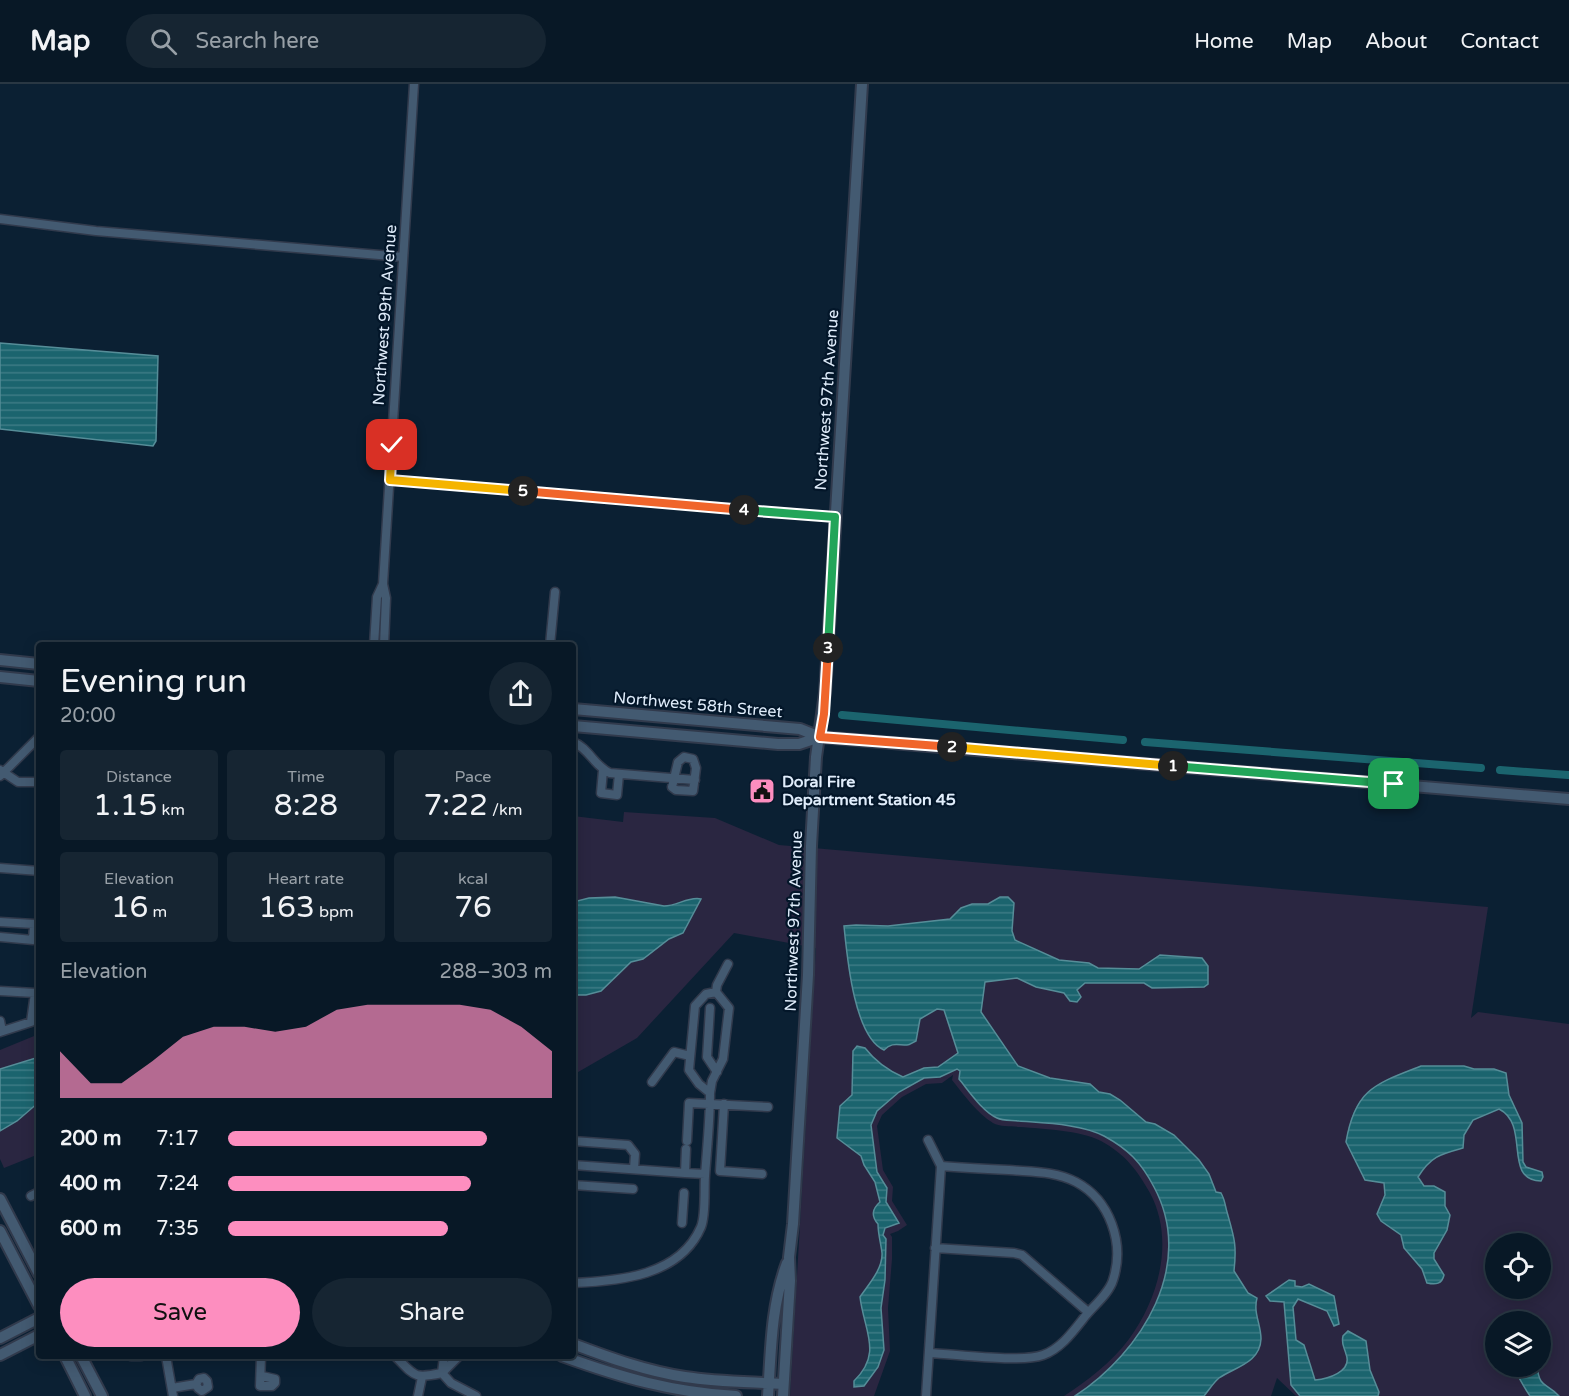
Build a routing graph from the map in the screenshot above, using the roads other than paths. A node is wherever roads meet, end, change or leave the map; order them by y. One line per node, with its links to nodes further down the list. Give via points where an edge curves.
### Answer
1 (414, 84): 4 (street, Northwest 99th Avenue)
2 (862, 84): 6 (street, Northwest 97th Avenue)
3 (0, 219): 4 (street, via 96,231)
4 (404, 256): 5 (street, Northwest 99th Avenue)
5 (390, 480): 6 (street); 7 (street, Northwest 99th Avenue)
6 (835, 517): 18 (street, Northwest 97th Avenue)
7 (383, 584): 9 (street, Northwest 99th Avenue, via 377,597); 10 (street, Northwest 99th Avenue)
8 (555, 592): 11 (street)
9 (374, 642)
10 (384, 642)
11 (550, 642)
12 (0, 660): 13 (street)
13 (36, 664)
14 (0, 677): 15 (street)
15 (36, 681)
16 (576, 709): 18 (street, Northwest 58th Street, via 800,729)
17 (576, 726): 18 (street, Northwest 58th Street, via 778,744 800,744)
18 (820, 737): 26 (street, Northwest 58th Street); 59 (street, Northwest 97th Avenue)
19 (36, 740): 22 (street)
20 (576, 744): 21 (street)
21 (603, 770): 23 (street); 23 (street, via 601,793 617,795)
22 (1, 773): 25 (street, via 18,782)
23 (619, 774): 24 (street)
24 (674, 778): 24 (street, via 672,789 694,790 693,759 679,760)
25 (36, 783)
26 (1569, 800)
27 (0, 868): 28 (street)
28 (36, 871)
29 (0, 922): 30 (street, via 34,924 33,940)
30 (0, 938)
31 (728, 964): 33 (street)
32 (0, 992): 36 (street, via 35,993 31,1022)
33 (716, 992): 37 (street, via 706,994 695,1006); 38 (street, via 729,1008 723,1059)
34 (710, 1008): 38 (street, via 707,1057)
35 (0, 1021): 36 (street)
36 (1, 1032)
37 (690, 1056): 39 (street, via 674,1052); 40 (street, via 689,1070)
38 (717, 1071): 40 (street)
39 (652, 1082)
40 (710, 1093): 41 (street)
41 (710, 1103): 42 (street); 49 (street, via 689,1103); 50 (street)
42 (724, 1104): 43 (street); 51 (street, via 720,1171)
43 (768, 1107)
44 (928, 1140): 47 (street)
45 (576, 1142): 48 (street, via 628,1145 635,1154)
46 (576, 1165): 48 (street)
47 (941, 1166): 58 (street); 63 (street, via 1055,1173 1093,1192 1114,1228 1118,1246 1113,1281)
48 (634, 1169): 49 (street)
49 (685, 1173): 50 (street)
50 (705, 1174): 61 (street, via 702,1225 687,1249 671,1264 624,1278)
51 (762, 1174)
52 (576, 1185): 53 (street)
53 (633, 1189)
54 (684, 1193): 56 (street)
55 (0, 1199): 60 (street)
56 (682, 1223)
57 (0, 1231): 62 (street)
58 (935, 1248): 63 (street, via 1022,1255); 68 (street)
59 (789, 1257): 82 (street, Northwest 97th Avenue, via 772,1327); 84 (street, Northwest 97th Avenue)
60 (36, 1268)
61 (576, 1283)
62 (36, 1300)
63 (1088, 1312): 68 (street, via 1069,1337 1042,1355 1025,1358)
64 (36, 1320): 66 (street)
65 (36, 1337): 69 (street)
66 (0, 1338)
67 (576, 1345): 79 (street, via 621,1362)
68 (929, 1353): 94 (street)
69 (0, 1356)
70 (66, 1359): 87 (street)
71 (83, 1359): 88 (street)
72 (166, 1359): 86 (street)
73 (261, 1359): 80 (street)
74 (398, 1359): 81 (street)
75 (444, 1359): 78 (street)
76 (456, 1359): 78 (street)
77 (570, 1359): 85 (street)
78 (442, 1373): 81 (street); 90 (street, via 451,1383)
79 (674, 1375): 82 (street); 85 (street)
80 (262, 1376)
81 (422, 1377): 89 (street)
82 (769, 1383): 84 (street); 92 (street, Northwest 97th Avenue)
83 (196, 1384): 86 (street)
84 (783, 1384): 93 (street, Northwest 97th Avenue)
85 (671, 1390): 91 (street)
86 (172, 1392)
87 (85, 1396)
88 (102, 1396)
89 (418, 1396)
90 (476, 1396)
91 (736, 1396)
92 (768, 1396)
93 (783, 1396)
94 (926, 1396)

